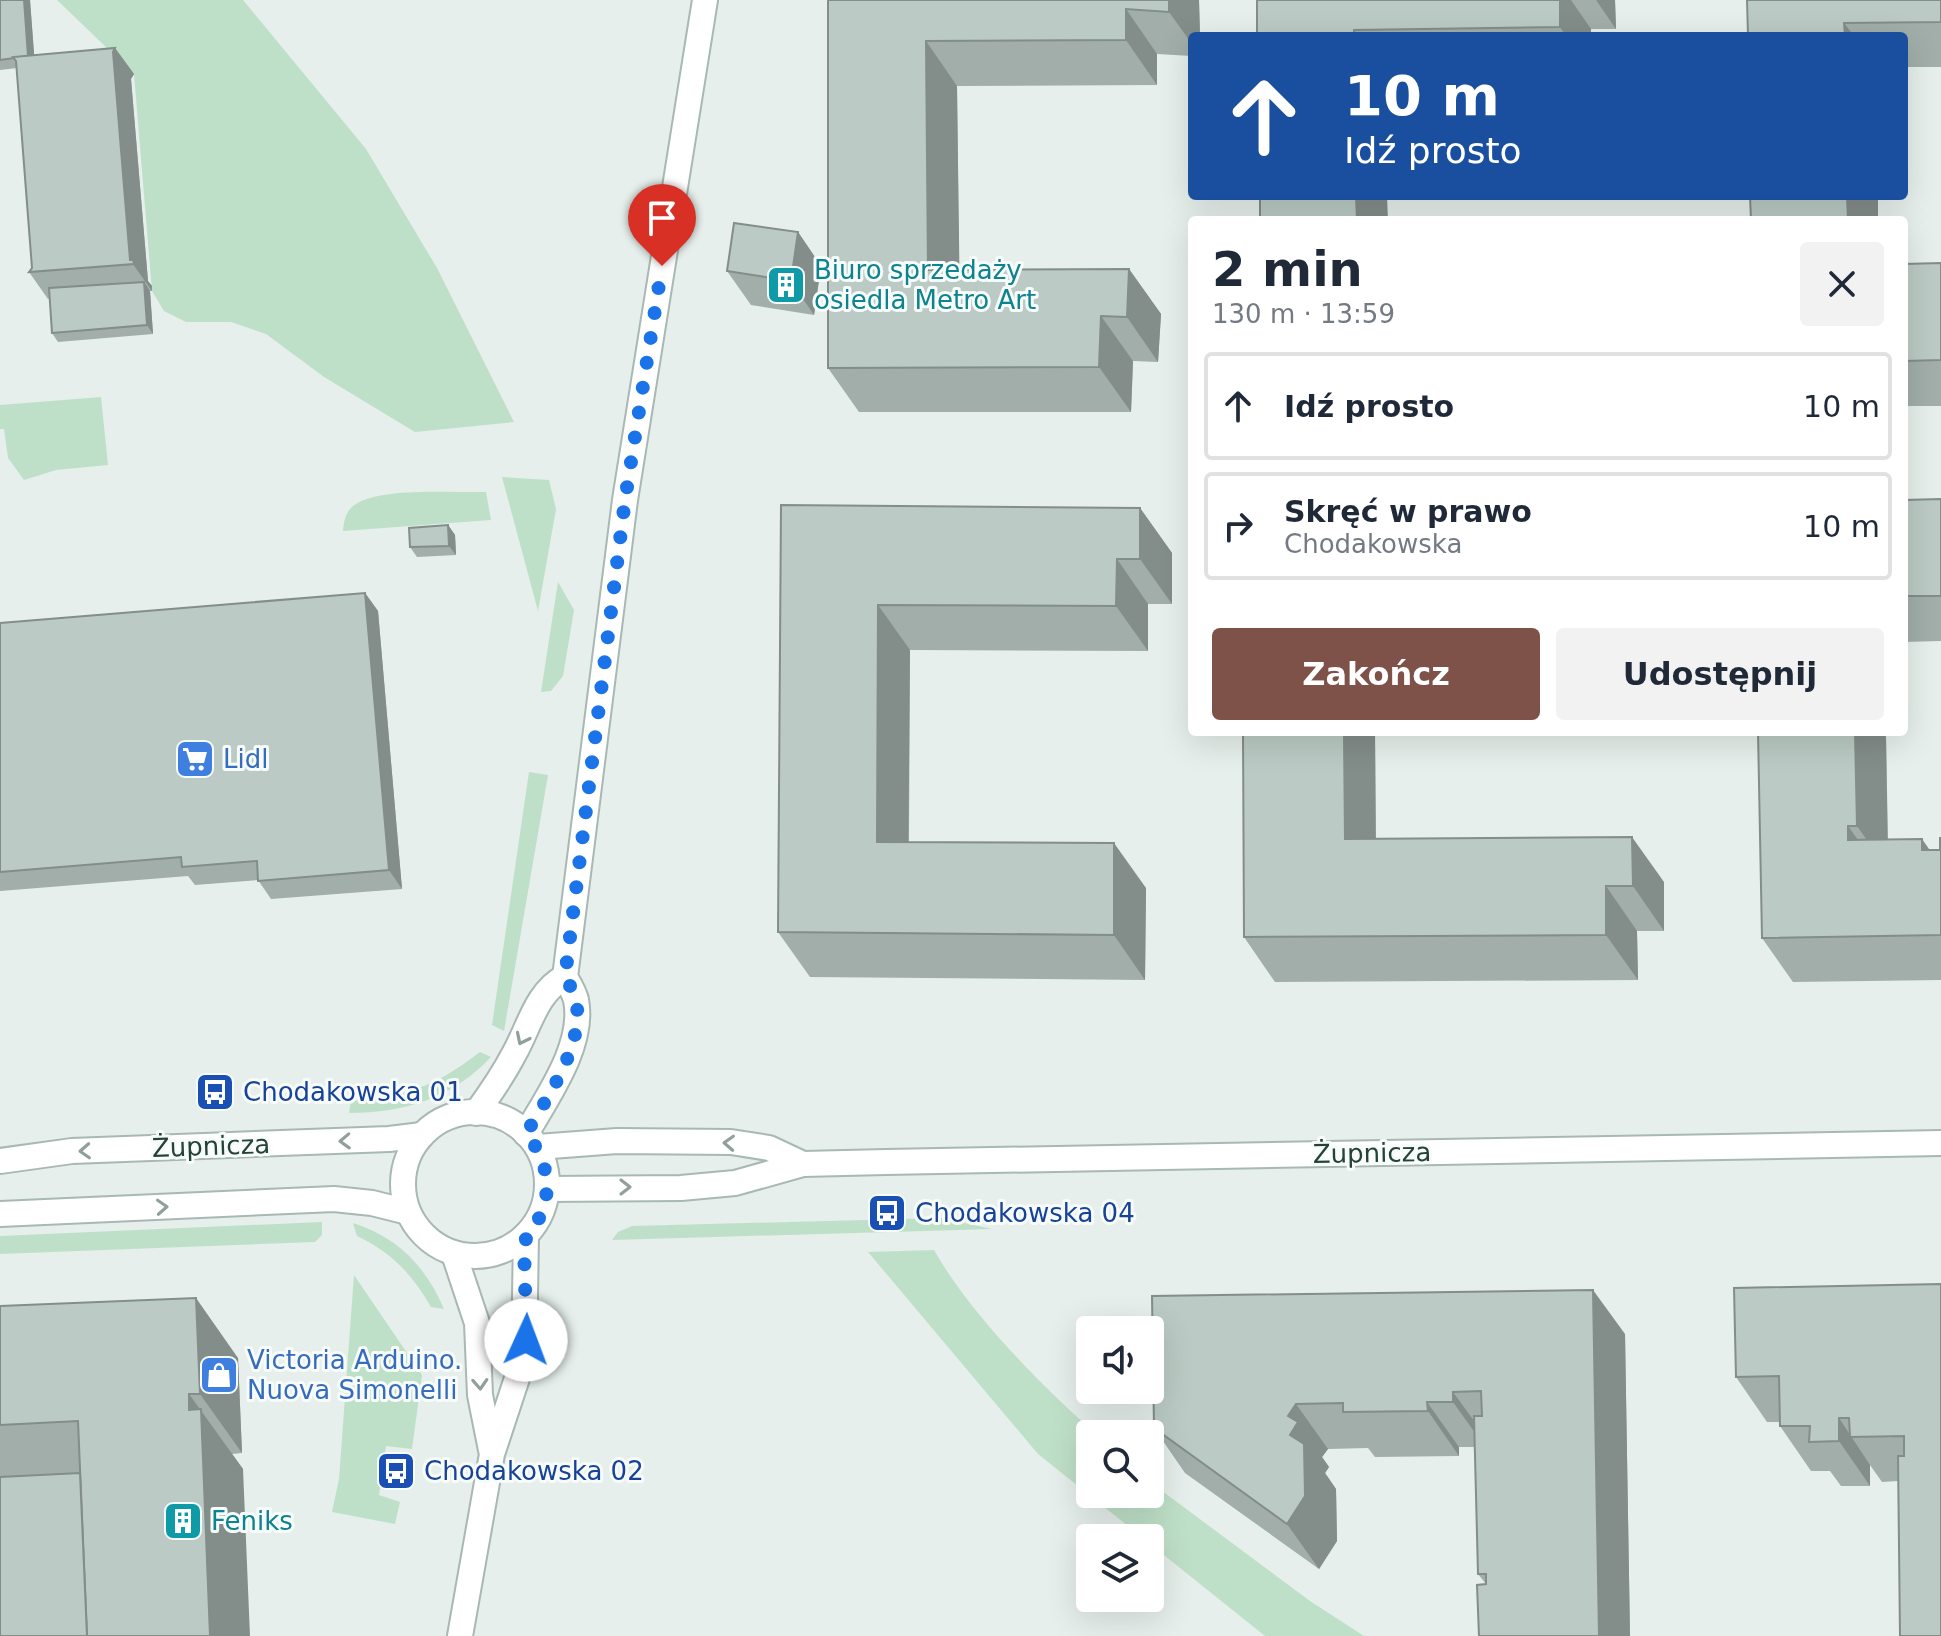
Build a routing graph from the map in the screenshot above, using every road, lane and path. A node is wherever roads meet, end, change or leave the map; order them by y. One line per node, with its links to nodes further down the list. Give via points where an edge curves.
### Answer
1 (705, 0): 2 (street, via 625,500)
2 (565, 977): 3 (street, one-way to 3, via 542,996 515,1053); 5 (street, via 576,998 577,1022)
3 (476, 1113): 4 (street, via 439,1122); 5 (street, via 495,1115)
4 (422, 1135): 7 (street, Żupnicza, one-way to 7, via 72,1151); 10 (street, via 404,1171)
5 (532, 1141): 8 (street, Żupnicza, one-way to 5, via 769,1148 731,1142); 9 (street, via 545,1166)
6 (1941, 1143): 8 (street, Żupnicza)
7 (0, 1161)
8 (803, 1164): 9 (street, Żupnicza, one-way to 8, via 735,1183)
9 (547, 1189): 12 (street, via 538,1220)
10 (408, 1212): 11 (street, one-way to 10, via 334,1199); 13 (street, via 434,1245)
11 (0, 1214)
12 (526, 1235): 13 (street, via 495,1254); 14 (street, via 524,1357)
13 (454, 1254): 14 (street, one-way to 14, via 477,1323 480,1395)
14 (492, 1454): 15 (street)
15 (460, 1636)

